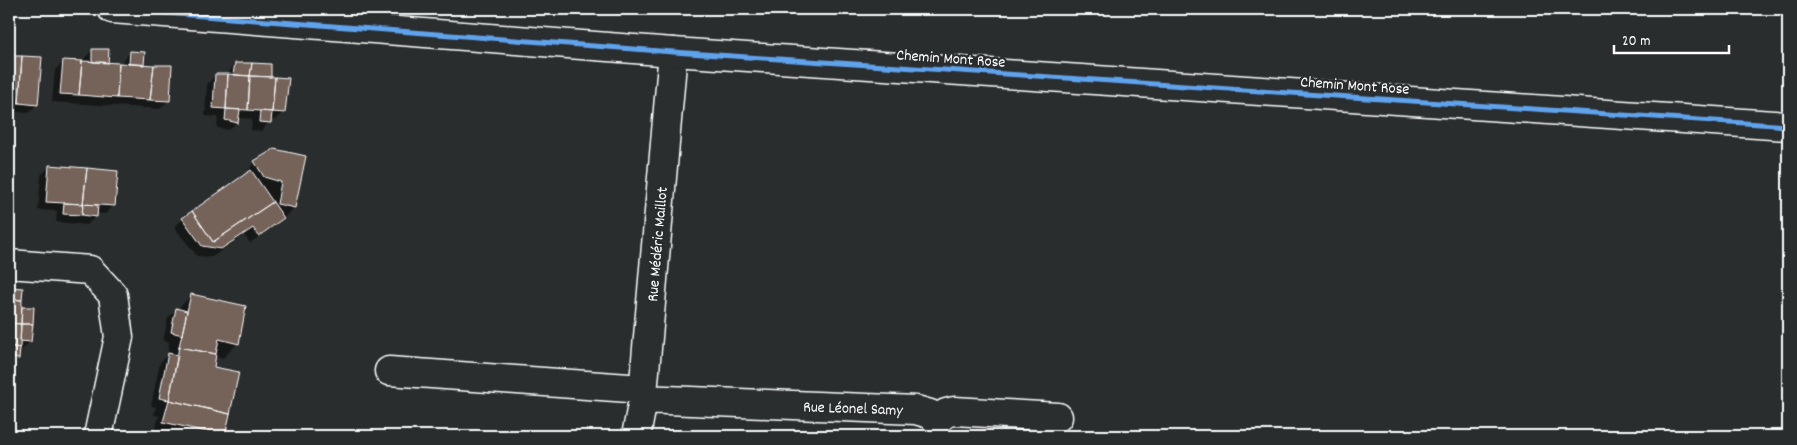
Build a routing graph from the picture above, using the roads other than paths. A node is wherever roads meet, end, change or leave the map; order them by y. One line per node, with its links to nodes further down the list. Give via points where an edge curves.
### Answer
1 (112, 9): 2 (street, Chemin Mont Rose)
2 (673, 52): 3 (street, Chemin Mont Rose); 6 (street, Rue Médéric Maillot)
3 (1788, 126)
4 (9, 264): 9 (street, via 90,270 113,295 119,337)
5 (389, 371): 6 (street, Rue Léonel Samy)
6 (643, 394): 8 (street, Rue Léonel Samy, via 916,410 930,414); 10 (street, Rue Médéric Maillot)
7 (1058, 417): 8 (street, Rue Léonel Samy, via 954,411 946,413)
8 (941, 428)
9 (98, 436)
10 (636, 436)

